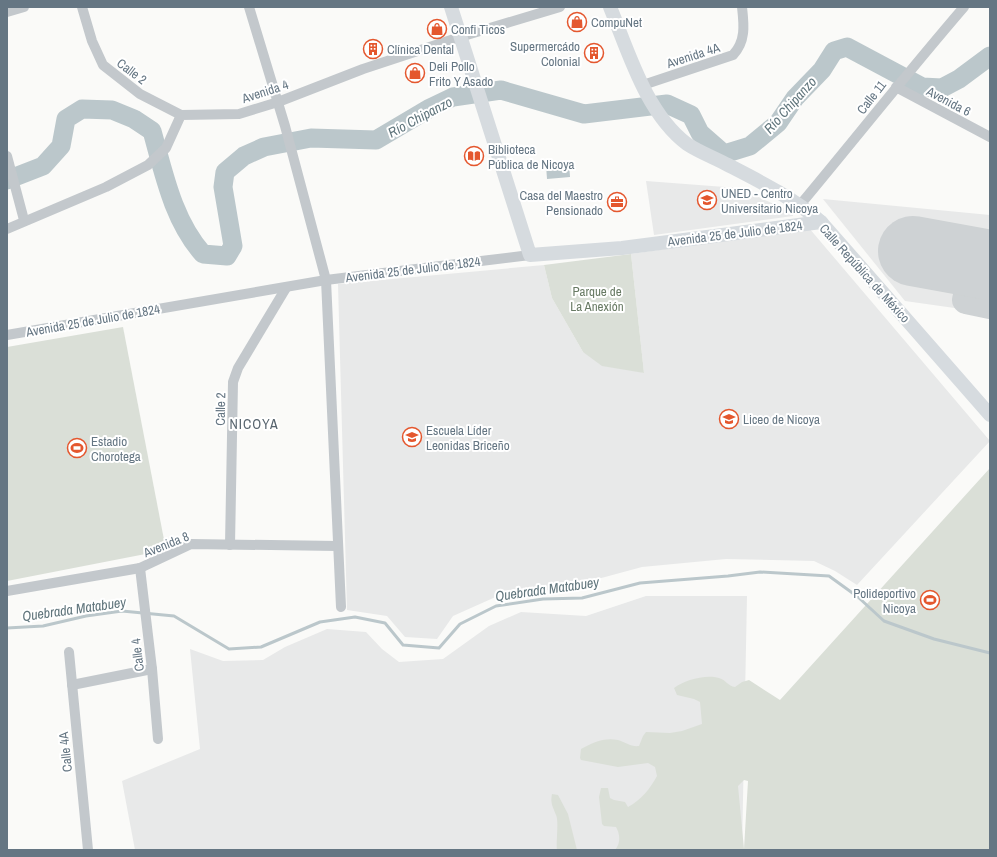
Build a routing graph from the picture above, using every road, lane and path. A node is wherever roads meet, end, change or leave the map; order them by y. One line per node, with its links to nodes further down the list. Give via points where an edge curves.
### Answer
1 (24, 7): 8 (street)
2 (82, 7): 14 (street, Calle 2, via 92,41 103,65 140,94)
3 (249, 7): 13 (street)
4 (451, 7): 10 (main road)
5 (560, 7): 10 (street, Avenida 4)
6 (610, 7): 12 (main road, Calle República de México)
7 (964, 7): 11 (street, Calle 11)
8 (7, 12)
9 (743, 12): 12 (street, Avenida 4A, via 744,36 740,47 733,55)
10 (460, 37): 13 (street, Avenida 4); 21 (main road)
11 (898, 84): 15 (street, Avenida 6); 17 (street, Calle 11, via 854,142)
12 (646, 91): 17 (main road, Calle República de México, via 658,114 687,144)
13 (278, 102): 14 (street, Avenida 4, via 239,114); 22 (street)
14 (181, 115): 18 (street, via 166,148 148,165 106,187)
15 (990, 137)
16 (7, 156): 18 (street)
17 (800, 204): 19 (main road, Calle República de México)
18 (24, 220): 20 (street)
19 (821, 222): 21 (main road, Avenida 25 de Julio de 1824, via 622,248); 25 (main road, Calle República de México)
20 (7, 228)
21 (530, 255): 22 (street, Avenida 25 de Julio de 1824)
22 (326, 280): 23 (street, Avenida 25 de Julio de 1824); 27 (street)
23 (286, 288): 24 (street, Avenida 25 de Julio de 1824); 26 (street, Calle 2, via 238,368 233,382)
24 (7, 335)
25 (990, 415)
26 (230, 545): 27 (street, Avenida 8); 28 (street, Avenida 8, via 192,544)
27 (337, 546): 30 (street)
28 (140, 568): 29 (street, Avenida 8); 32 (street, Calle 4)
29 (7, 592)
30 (341, 607)
31 (69, 652): 33 (street, Calle 4A)
32 (152, 669): 33 (street); 34 (street, Calle 4)
33 (72, 685): 35 (street, Calle 4A)
34 (158, 739)
35 (88, 850)

